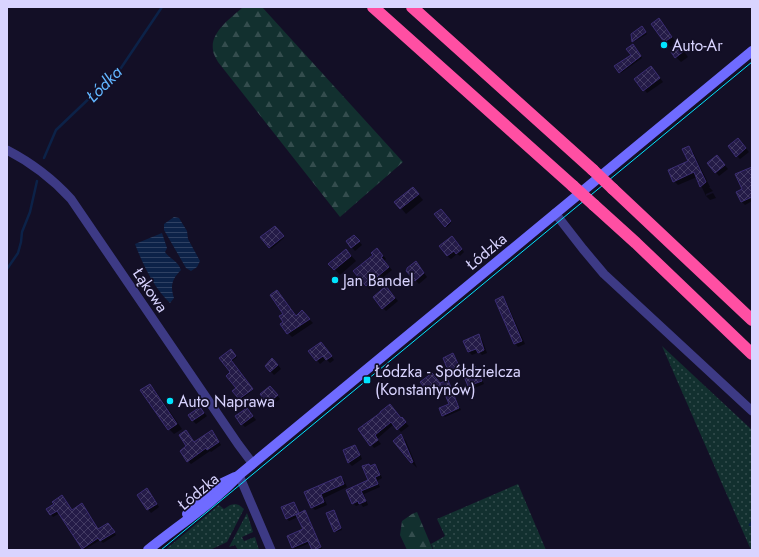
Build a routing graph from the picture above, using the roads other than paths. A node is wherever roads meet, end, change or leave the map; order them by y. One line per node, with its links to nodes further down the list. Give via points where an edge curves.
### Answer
1 (373, 7): 7 (highway, bridge, via 636,243)
2 (412, 7): 6 (highway, bridge, via 593,170)
3 (752, 51): 5 (main road, Łódzka)
4 (7, 150): 9 (street, Łąkowa, via 46,174 71,199)
5 (555, 213): 8 (street, via 604,274); 9 (main road, Łódzka)
6 (752, 320)
7 (752, 354)
8 (752, 411)
9 (253, 464): 10 (main road, Łódzka)
10 (239, 475): 11 (main road, Łódzka, via 211,490 176,527); 12 (street)
11 (148, 550)
12 (271, 550)

